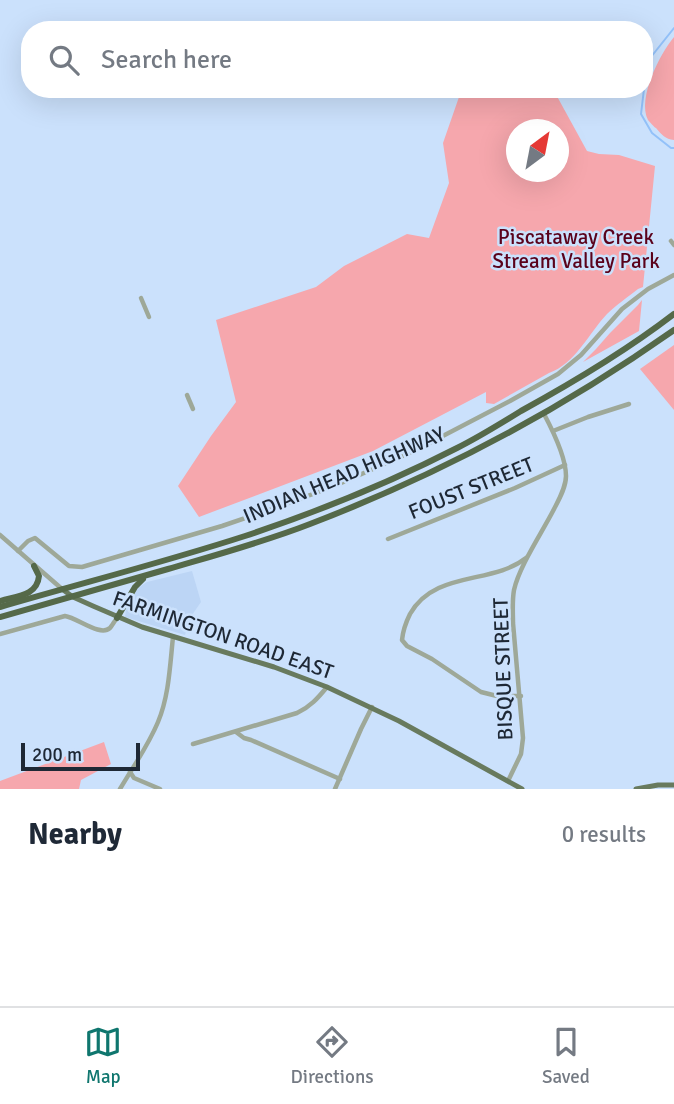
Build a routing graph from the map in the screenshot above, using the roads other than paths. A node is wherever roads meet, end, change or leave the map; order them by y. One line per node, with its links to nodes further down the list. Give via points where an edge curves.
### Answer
1 (674, 275): 14 (street, via 622,309 558,374 449,433 307,497 82,567 68,566 35,538)
2 (141, 298): 4 (street)
3 (674, 314): 18 (highway, INDIAN HEAD HIGHWAY, via 538,402 386,481 247,535)
4 (149, 317)
5 (674, 330): 9 (highway, INDIAN HEAD HIGHWAY)
6 (187, 394): 8 (street)
7 (629, 404): 10 (street)
8 (193, 409)
9 (544, 414): 10 (street); 17 (highway, INDIAN HEAD HIGHWAY, via 341,512)
10 (553, 431): 11 (street)
11 (565, 465): 13 (street, FOUST STREET); 15 (street, BISQUE STREET, via 563,490)
12 (0, 535): 14 (street)
13 (388, 539)
14 (18, 551): 16 (street)
15 (530, 555): 26 (street, BISQUE STREET, via 517,579 512,604); 26 (street, via 515,565 425,595 407,620 402,640 485,694)
16 (34, 566): 18 (street); 20 (highway, via 39,576 36,588)
17 (168, 569): 19 (highway, INDIAN HEAD HIGHWAY); 22 (highway, via 139,581)
18 (62, 589): 19 (main road, FARMINGTON ROAD EAST); 20 (highway, INDIAN HEAD HIGHWAY)
19 (73, 597): 21 (highway, INDIAN HEAD HIGHWAY); 22 (main road, FARMINGTON ROAD EAST)
20 (0, 604)
21 (0, 617)
22 (117, 618): 23 (street, via 104,631 65,617); 24 (main road, FARMINGTON ROAD EAST)
23 (0, 634)
24 (173, 637): 25 (main road, FARMINGTON ROAD EAST); 30 (street, via 161,714)
25 (327, 687): 27 (main road, FARMINGTON ROAD EAST); 28 (street, via 307,708)
26 (521, 696): 32 (street, BISQUE STREET, via 522,749)
27 (372, 707): 31 (street); 32 (main road, FARMINGTON ROAD EAST)
28 (235, 731): 29 (street); 31 (street)
29 (193, 744)
30 (130, 772): 34 (street); 35 (street)
31 (340, 779): 36 (street)
32 (508, 781): 37 (main road, FARMINGTON ROAD EAST)
33 (674, 785): 38 (main road)
34 (120, 789)
35 (160, 789)
36 (335, 789)
37 (522, 789)
38 (636, 789)

